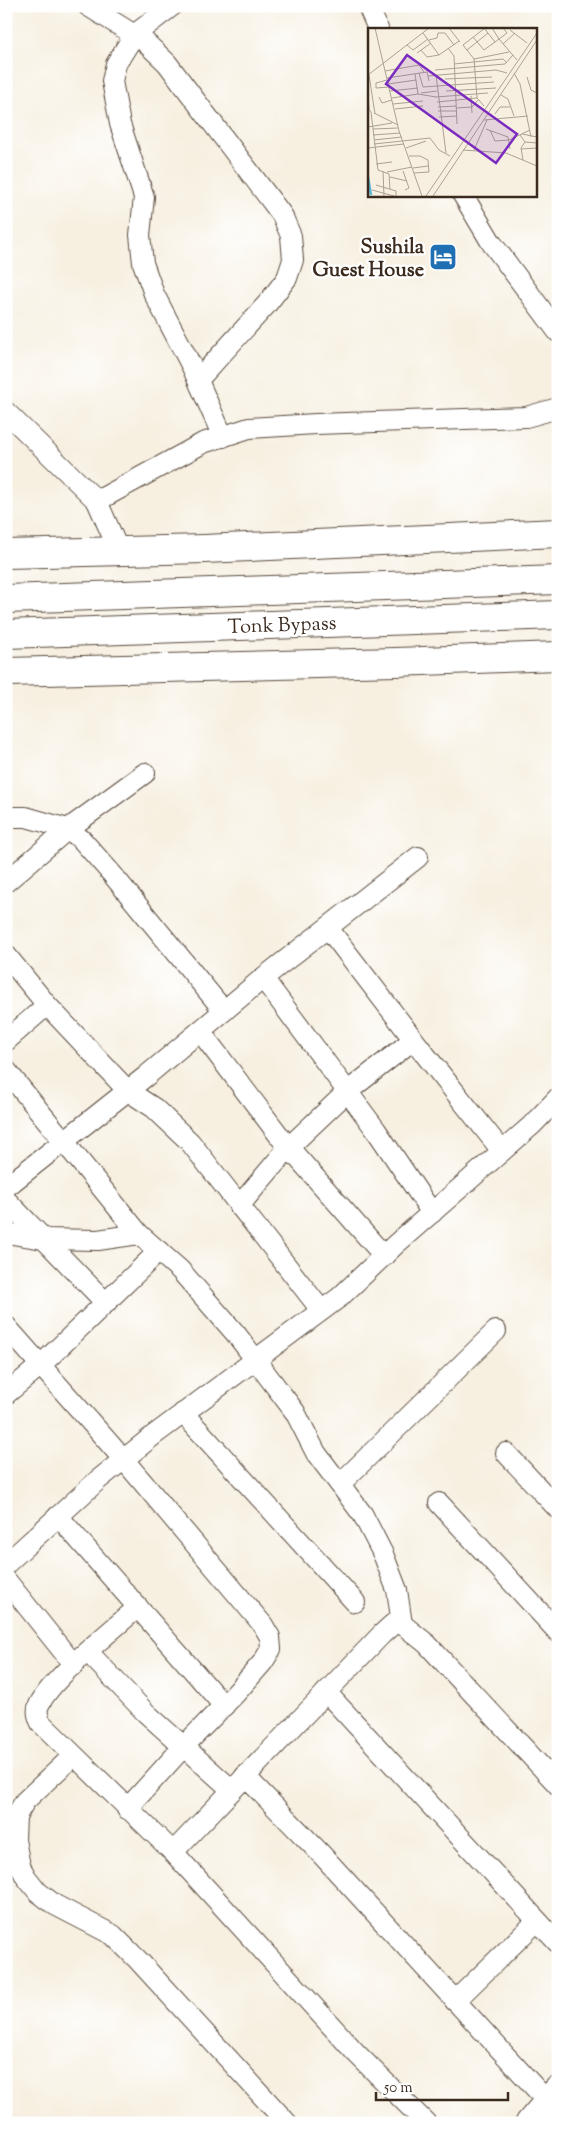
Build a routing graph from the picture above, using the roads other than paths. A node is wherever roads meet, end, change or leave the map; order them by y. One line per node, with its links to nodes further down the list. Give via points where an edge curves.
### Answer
1 (88, 6): 5 (street)
2 (172, 6): 5 (street)
3 (368, 6): 4 (street)
4 (378, 28)
5 (134, 35): 8 (street, via 116,64 112,81 120,124 144,197 140,235 143,263 154,294); 8 (street, via 166,63 282,215 291,236 292,260 287,278)
6 (465, 196): 7 (street, via 491,242)
7 (558, 332)
8 (198, 380): 11 (street)
9 (558, 408): 11 (street, via 526,416 249,428)
10 (6, 412): 12 (street)
11 (223, 437): 12 (street, via 203,443)
12 (96, 502): 14 (street)
13 (558, 533): 14 (main road)
14 (119, 551): 15 (main road)
15 (6, 554)
16 (558, 580): 17 (main road)
17 (6, 600)
18 (558, 614): 19 (main road, Tonk Bypass)
19 (6, 634)
20 (558, 656): 21 (main road)
21 (6, 672)
22 (146, 773): 24 (street)
23 (6, 817): 24 (street, via 26,817)
24 (68, 829): 26 (street); 31 (street, via 112,874)
25 (418, 857): 27 (street)
26 (6, 882)
27 (328, 928): 29 (street); 33 (street)
28 (6, 955): 30 (street)
29 (263, 978): 31 (street); 37 (street)
30 (47, 1005): 34 (street); 36 (street)
31 (224, 1011): 32 (street)
32 (200, 1031): 36 (street); 40 (street)
33 (413, 1040): 37 (street); 41 (street)
34 (6, 1041)
35 (6, 1070): 39 (street)
36 (128, 1091): 39 (street); 44 (street, via 154,1108 190,1142)
37 (348, 1092): 40 (street); 45 (street)
38 (558, 1098): 41 (street)
39 (63, 1142): 42 (street); 47 (street)
40 (289, 1147): 44 (street); 50 (street)
41 (502, 1151): 45 (street)
42 (6, 1187)
43 (6, 1200): 48 (street)
44 (239, 1206): 52 (street)
45 (432, 1213): 50 (street)
46 (6, 1233): 48 (street)
47 (139, 1234): 48 (street, via 98,1240); 49 (street)
48 (42, 1239): 51 (street)
49 (159, 1251): 51 (street); 55 (street, via 180,1270)
50 (384, 1256): 52 (street)
51 (106, 1303): 56 (street)
52 (321, 1310): 55 (street)
53 (6, 1326): 56 (street)
54 (496, 1331): 61 (street)
55 (256, 1359): 58 (street); 61 (street, via 295,1412 316,1453)
56 (41, 1365): 57 (street); 60 (street)
57 (6, 1394)
58 (184, 1413): 60 (street); 67 (street)
59 (506, 1453): 63 (street)
60 (124, 1460): 64 (street); 73 (street, via 270,1636 271,1649 263,1662)
61 (340, 1484): 69 (street, via 363,1515 383,1554 397,1590)
62 (439, 1503): 70 (street)
63 (558, 1509)
64 (58, 1516): 65 (street); 68 (street)
65 (6, 1564)
66 (6, 1580): 71 (street)
67 (355, 1602)
68 (138, 1606): 71 (street); 73 (street)
69 (402, 1624): 72 (street, via 393,1624); 77 (street, via 428,1644)
70 (558, 1632)
71 (81, 1659): 74 (street); 75 (street, via 48,1692 38,1706 37,1715 44,1728)
72 (326, 1692): 76 (street); 80 (street)
73 (224, 1706): 74 (street)
74 (184, 1746): 76 (street); 78 (street)
75 (73, 1756): 78 (street); 84 (street, via 26,1801 16,1816 15,1840 20,1866 26,1877 55,1905 113,1935)
76 (239, 1783): 79 (street); 82 (street, via 322,1855)
77 (558, 1785)
78 (127, 1808): 79 (street)
79 (173, 1852): 85 (street, via 356,2054)
80 (537, 1921): 81 (street); 82 (street)
81 (558, 1943)
82 (455, 2001): 83 (street)
83 (553, 2096): 86 (main road)
84 (287, 2123)
85 (426, 2123)
86 (530, 2123)

